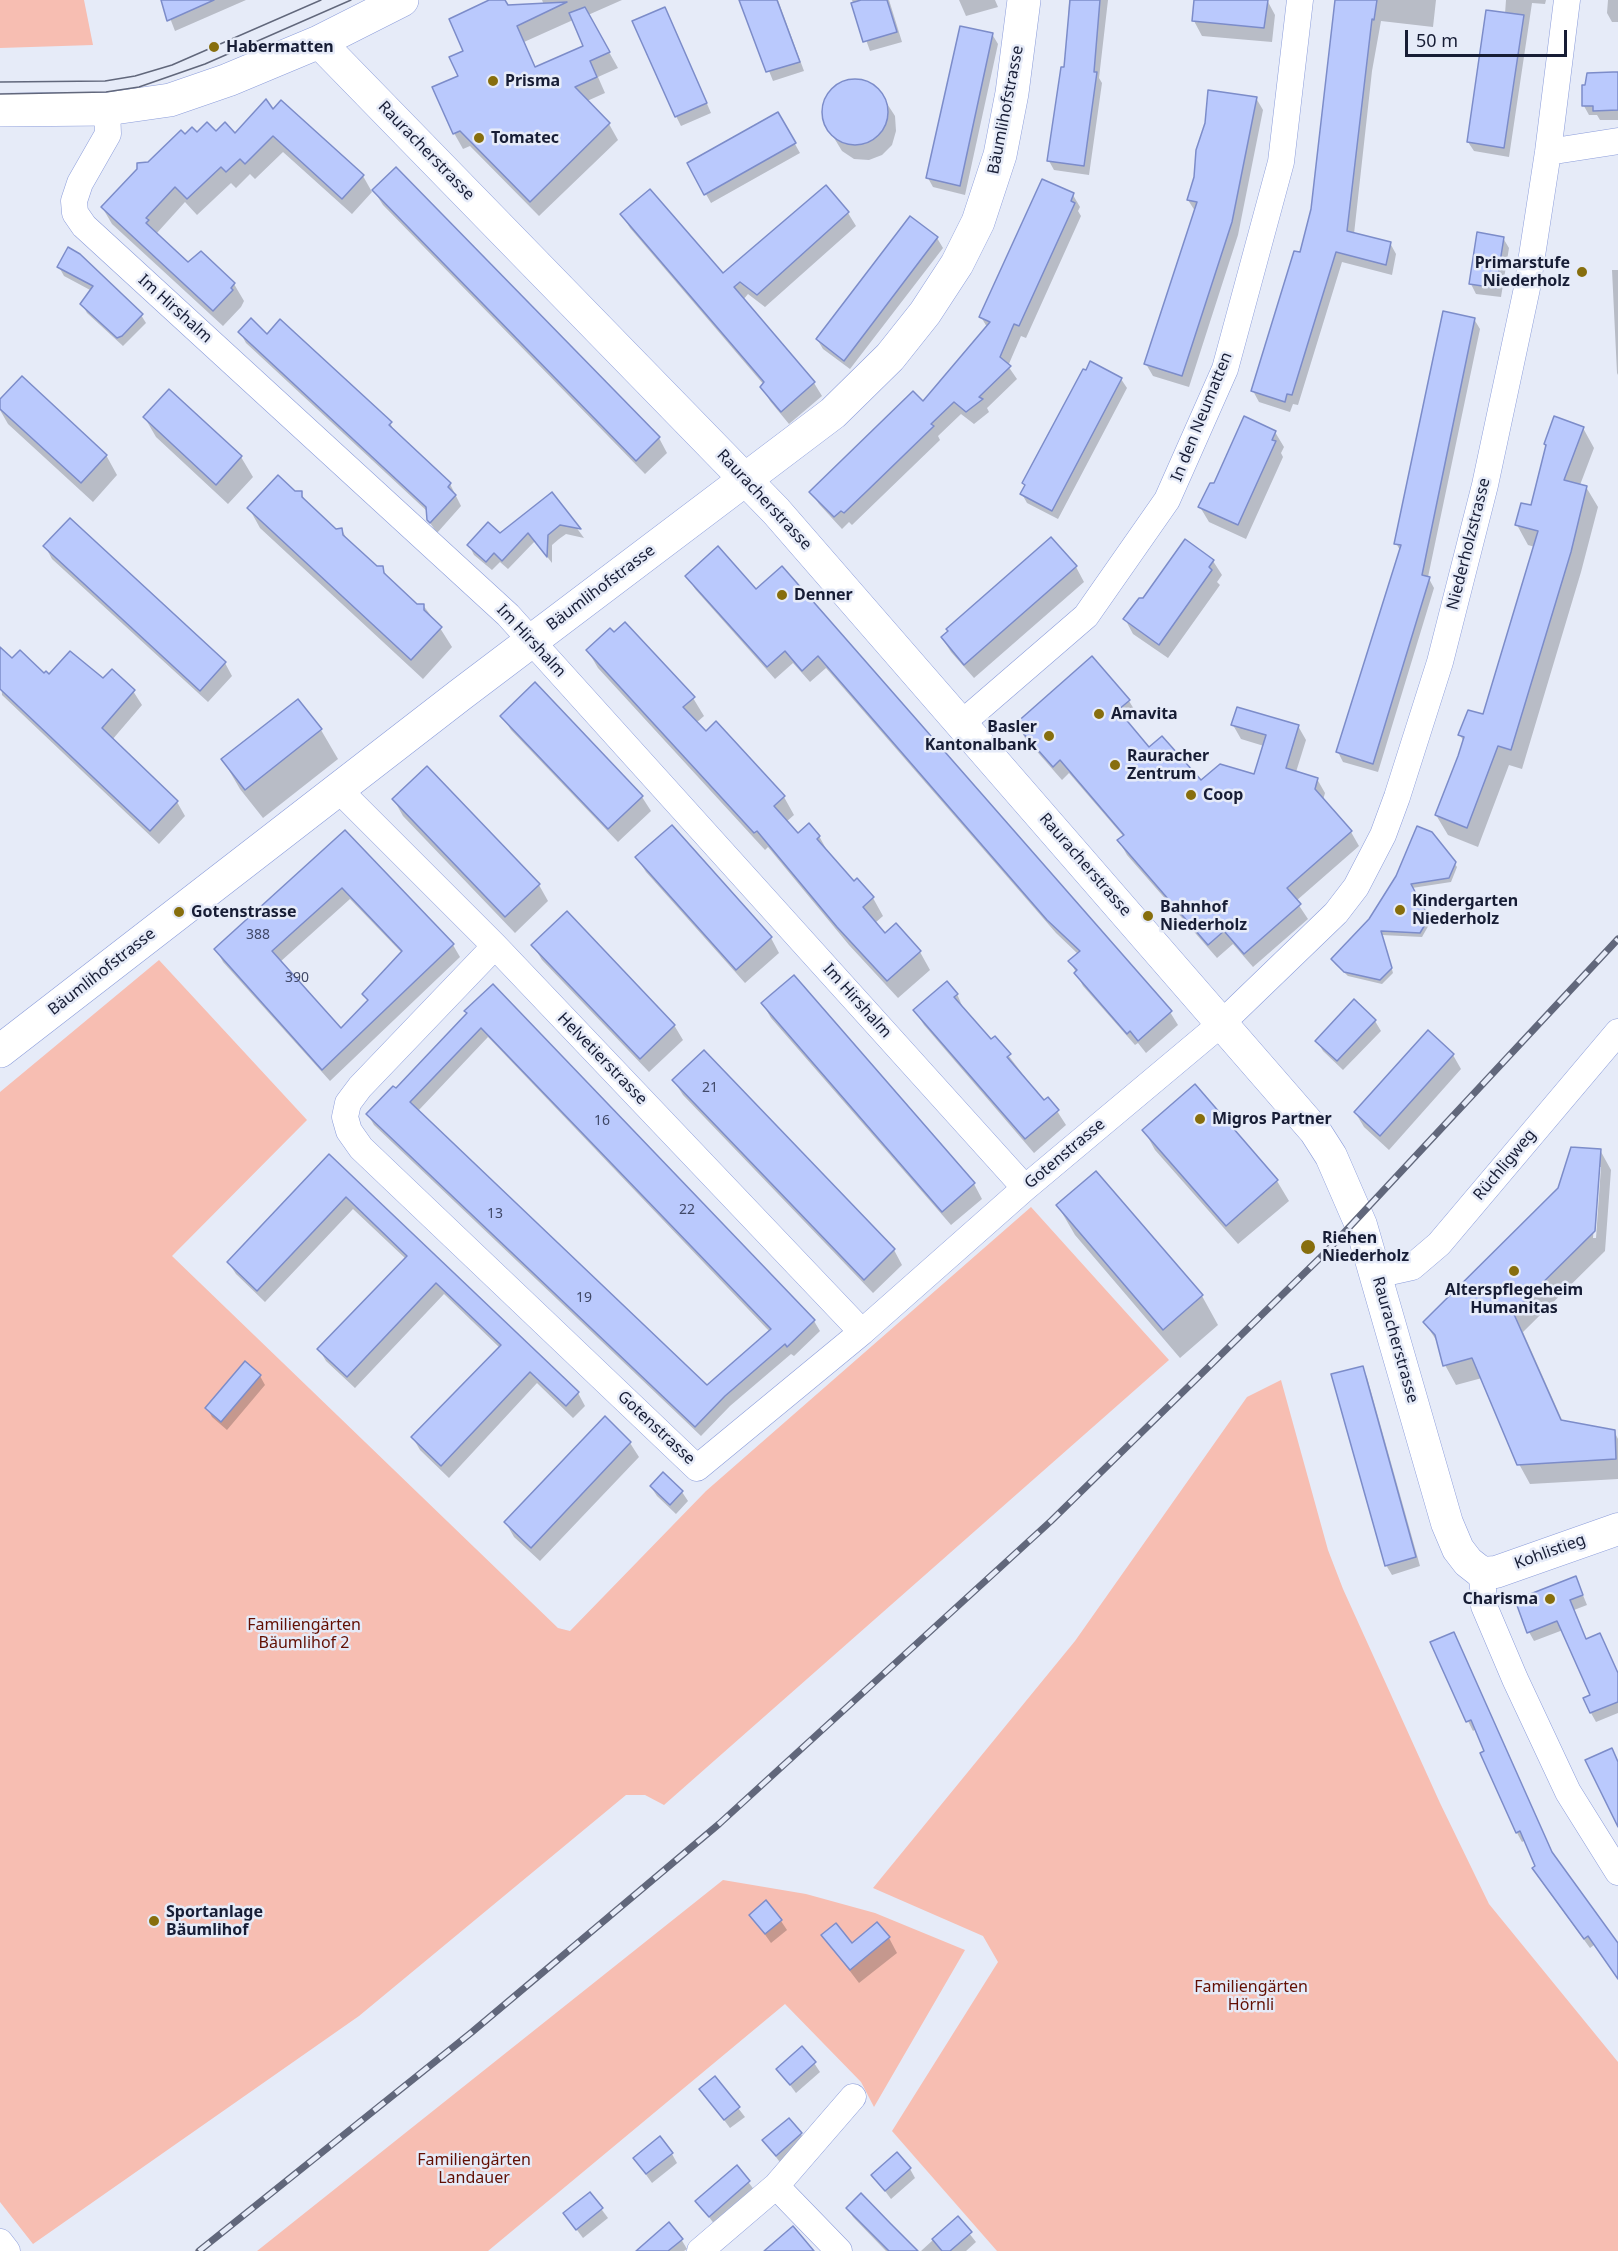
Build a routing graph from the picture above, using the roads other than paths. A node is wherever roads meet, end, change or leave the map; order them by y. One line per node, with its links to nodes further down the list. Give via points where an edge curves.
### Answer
1 (402, 0): 5 (main road)
2 (1023, 0): 10 (main road, Bäumlihofstrasse, via 1000,155 978,222 957,264 890,357 833,413)
3 (1300, 0): 12 (street, In den Neumatten, via 1278,174 1225,369 1167,500 1086,615)
4 (1567, 0): 9 (street, Niederholzstrasse)
5 (319, 42): 6 (main road, via 184,96); 10 (street, Rauracherstrasse)
6 (107, 109): 7 (main road); 11 (street, Im Hirshalm, via 108,134 74,201 75,213 84,226)
7 (0, 110)
8 (1618, 141): 9 (street)
9 (1548, 152): 15 (street, Niederholzstrasse, via 1527,288 1485,485 1440,662 1397,797 1371,860 1336,913)
10 (747, 479): 11 (main road, Bäumlihofstrasse); 12 (street, Rauracherstrasse)
11 (532, 640): 13 (main road, Bäumlihofstrasse); 18 (street, Im Hirshalm)
12 (962, 723): 15 (street, Rauracherstrasse)
13 (338, 789): 14 (street, Helvetierstrasse); 17 (main road, Bäumlihofstrasse)
14 (495, 946): 20 (street, Helvetierstrasse); 20 (street, Gotenstrasse, via 348,1103 345,1117 349,1131 361,1148 697,1468)
15 (1222, 1023): 18 (street, Gotenstrasse); 19 (street, Rauracherstrasse, via 1315,1131 1331,1156 1361,1225)
16 (1618, 1032): 19 (street, Rüchligweg, via 1439,1244 1412,1267)
17 (0, 1051)
18 (1025, 1188): 20 (street, Gotenstrasse)
19 (1376, 1275): 22 (street, Rauracherstrasse, via 1447,1523 1458,1549)
20 (862, 1332)
21 (1618, 1528): 22 (street, Kohlistieg, via 1496,1572)
22 (1482, 1573): 23 (street, via 1484,1606 1515,1679 1568,1792)
23 (1618, 1872)
24 (853, 2097): 25 (street)
25 (776, 2186): 28 (street); 29 (street)
26 (0, 2242): 27 (street)
27 (7, 2251)
28 (700, 2251)
29 (839, 2251)

